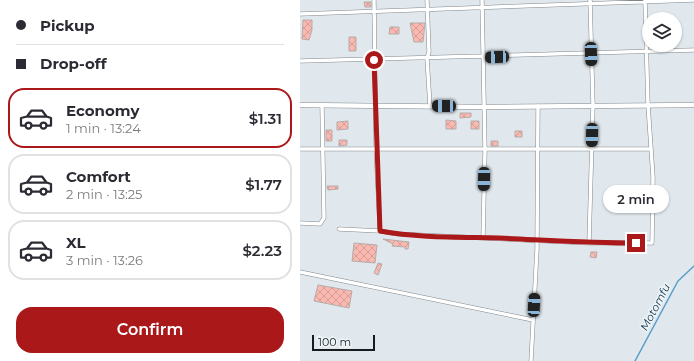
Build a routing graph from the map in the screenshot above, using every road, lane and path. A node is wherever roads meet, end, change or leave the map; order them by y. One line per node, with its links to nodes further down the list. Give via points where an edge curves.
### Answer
1 (374, 0): 9 (street)
2 (427, 0): 8 (street)
3 (482, 0): 7 (street)
4 (694, 0): 5 (street)
5 (645, 1): 6 (street); 10 (street)
6 (590, 2): 7 (street); 15 (street)
7 (483, 8): 8 (street); 16 (street)
8 (428, 11): 9 (street); 17 (street, via 429,52)
9 (374, 12): 11 (street); 18 (street)
10 (645, 12)
11 (300, 14)
12 (682, 50): 13 (street)
13 (694, 50)
14 (645, 52): 15 (street); 21 (street)
15 (591, 54): 16 (street); 27 (street)
16 (484, 57): 17 (street); 28 (street)
17 (426, 58): 18 (street); 25 (street)
18 (374, 60): 19 (street); 24 (street)
19 (300, 61)
20 (300, 105): 23 (street)
21 (648, 105): 22 (street); 27 (street); 33 (street)
22 (694, 105)
23 (322, 106): 24 (street); 30 (street)
24 (377, 106): 25 (street); 31 (street)
25 (430, 106): 28 (street)
26 (538, 106): 27 (street); 28 (street); 35 (street)
27 (593, 106): 32 (street)
28 (485, 107): 34 (street)
29 (300, 149): 30 (street)
30 (323, 149): 31 (street); 36 (street, via 324,218 320,224)
31 (376, 149): 34 (street); 38 (street)
32 (592, 149): 33 (street); 35 (street); 41 (street)
33 (650, 149): 41 (street, via 653,176 652,243)
34 (485, 150): 35 (street); 39 (street)
35 (538, 150): 40 (street)
36 (300, 222)
37 (339, 229): 38 (street)
38 (380, 231): 39 (street)
39 (483, 238): 40 (street)
40 (537, 240): 41 (street); 43 (street)
41 (588, 243)
42 (300, 272): 43 (street)
43 (533, 320): 44 (street)
44 (531, 361)

